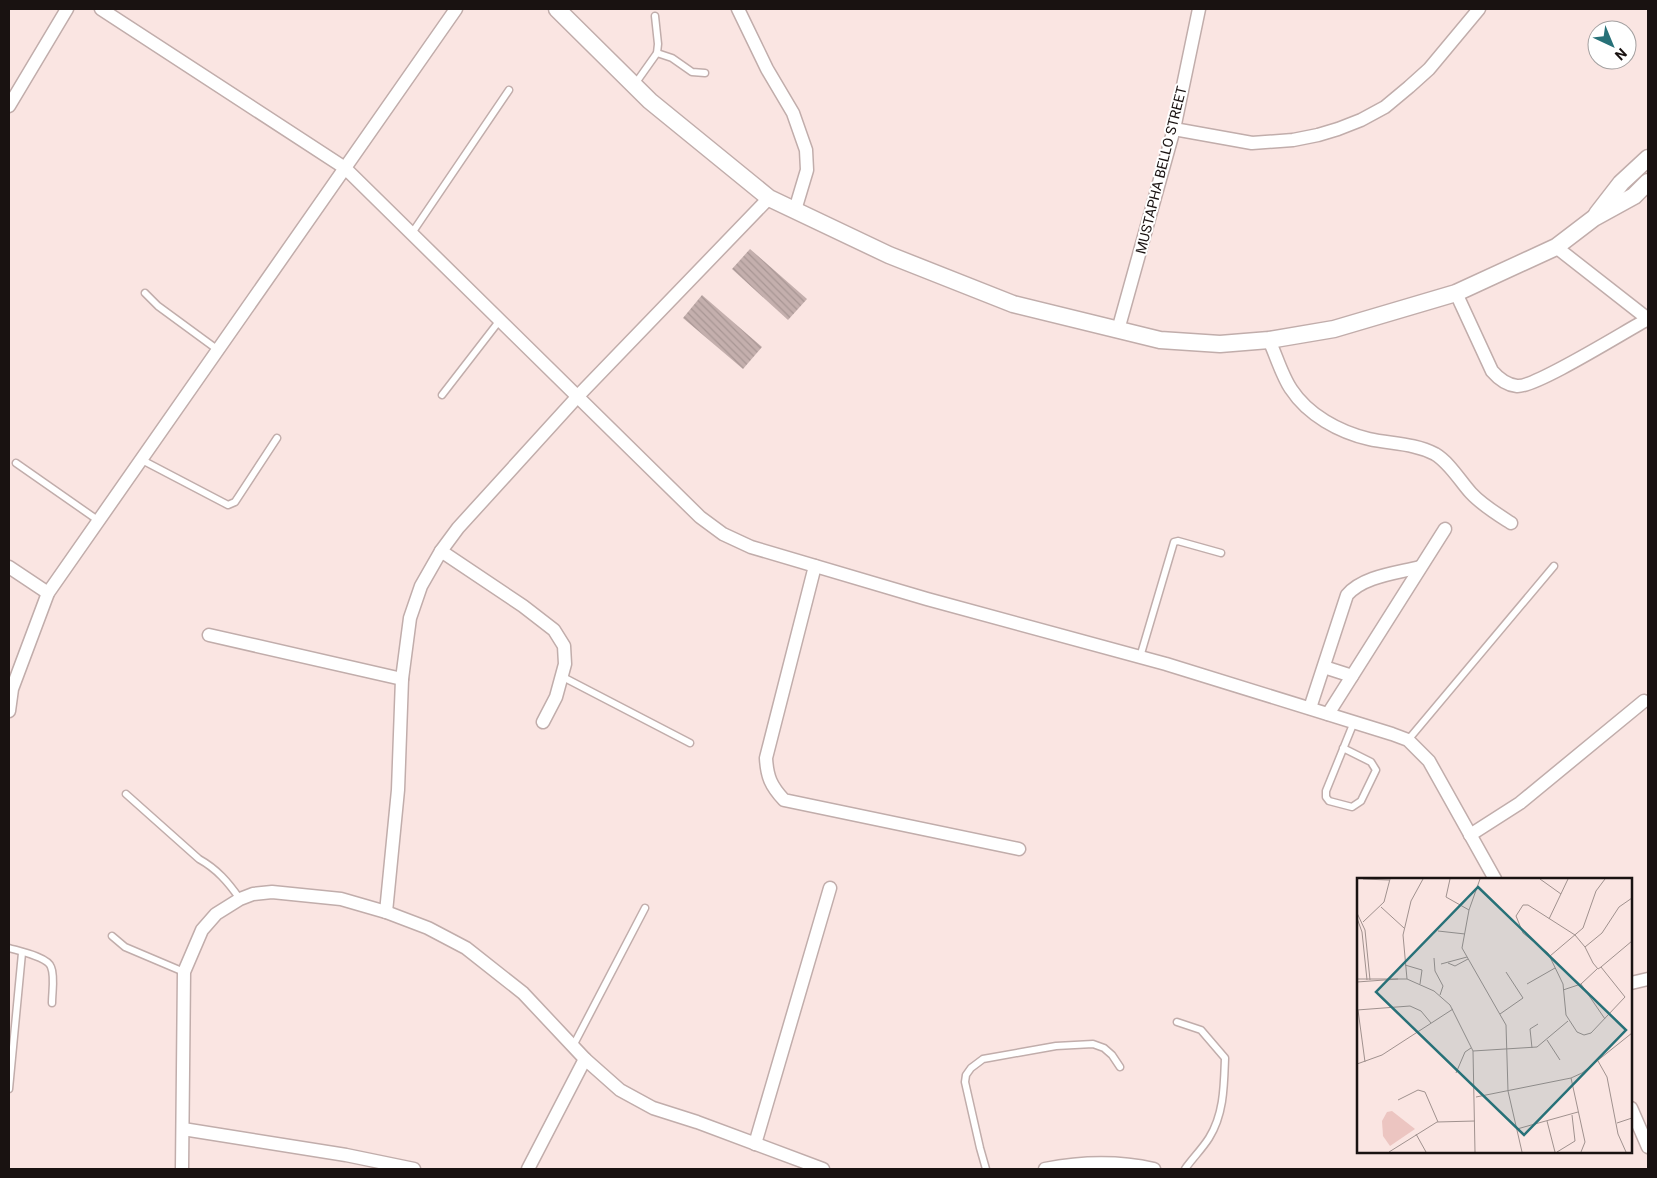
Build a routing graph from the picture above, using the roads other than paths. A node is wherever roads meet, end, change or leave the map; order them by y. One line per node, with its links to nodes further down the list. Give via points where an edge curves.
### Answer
1 (67, 9): 13 (street)
2 (102, 9): 16 (street)
3 (456, 9): 16 (street)
4 (557, 9): 11 (street)
5 (738, 9): 19 (street, via 793,113 806,150 807,170)
6 (1199, 9): 14 (street, MUSTAPHA BELLO STREET)
7 (1479, 9): 14 (street, via 1409,87 1385,107 1338,129 1293,140 1252,143)
8 (655, 16): 9 (lane)
9 (657, 53): 10 (lane, via 672,58 692,72); 11 (lane)
10 (705, 73)
11 (634, 85): 18 (street)
12 (509, 90): 21 (lane)
13 (9, 106)
14 (1174, 129): 27 (street, MUSTAPHA BELLO STREET)
15 (1648, 158): 20 (street, via 1621,183)
16 (345, 168): 21 (street); 29 (street)
17 (1648, 182): 20 (street, via 1624,203)
18 (769, 198): 19 (street); 31 (street)
19 (795, 210): 27 (street, via 889,256 1013,304)
20 (1594, 218): 22 (street)
21 (412, 233): 26 (street)
22 (1556, 247): 24 (street); 25 (street)
23 (145, 293): 29 (lane)
24 (1456, 293): 25 (street, via 1492,370 1499,378 1519,387 1555,372); 28 (street, via 1334,329)
25 (1648, 319)
26 (500, 320): 30 (lane); 31 (street)
27 (1118, 330): 28 (street, via 1160,340 1220,344)
28 (1270, 340): 36 (street, via 1291,389 1311,411 1334,428 1369,439 1412,445 1436,455 1472,495)
29 (218, 350): 33 (street)
30 (442, 395)
31 (578, 396): 38 (street); 40 (street, via 700,517 722,534 751,547)
32 (277, 438): 33 (lane, via 235,502 228,504)
33 (142, 460): 35 (street)
34 (16, 463): 35 (lane)
35 (99, 521): 44 (street)
36 (1511, 523)
37 (1444, 529): 43 (street)
38 (441, 550): 48 (street, via 554,630 564,646 565,664); 50 (street, via 420,586 410,618)
39 (1221, 553): 46 (lane, via 1174,542)
40 (815, 566): 46 (street); 62 (street, via 766,758 772,787 784,800)
41 (1554, 566): 57 (lane)
42 (9, 567): 44 (street)
43 (1420, 567): 47 (street, via 1362,582 1353,588 1347,595); 49 (street)
44 (48, 593): 53 (street, via 12,689)
45 (209, 635): 50 (street)
46 (1140, 657): 52 (street)
47 (1324, 668): 49 (street); 52 (street)
48 (561, 676): 55 (street, via 556,697); 58 (lane)
49 (1352, 676): 54 (street)
50 (402, 679): 67 (street, via 398,790)
51 (1644, 701): 61 (street, via 1520,803)
52 (1310, 708): 54 (street)
53 (9, 710)
54 (1328, 714): 56 (street)
55 (542, 722)
56 (1354, 722): 57 (street); 59 (lane)
57 (1408, 740): 61 (street, via 1429,762)
58 (690, 743)
59 (1344, 748): 59 (lane, via 1326,797 1329,801 1352,807 1361,800 1376,770 1371,762)
60 (126, 794): 65 (lane, via 212,867)
61 (1470, 835): 63 (street)
62 (1019, 849)
63 (1494, 878)
64 (830, 888): 82 (street)
65 (240, 898): 67 (street, via 272,892 341,899); 71 (street, via 216,914 202,930)
66 (646, 908): 76 (lane)
67 (386, 912): 76 (street, via 428,928 466,948 523,993)
68 (112, 936): 71 (lane, via 125,947)
69 (9, 948): 70 (lane)
70 (22, 952): 74 (lane, via 49,963 52,969); 79 (lane)
71 (184, 972): 81 (street)
72 (1648, 980): 73 (street)
73 (1632, 983)
74 (52, 1003)
75 (1177, 1022): 91 (lane, via 1201,1030 1225,1058 1218,1118 1209,1139)
76 (573, 1046): 77 (street)
77 (585, 1059): 82 (street, via 620,1090 653,1108); 86 (street)
78 (1120, 1067): 88 (lane, via 1112,1054 1094,1044 1056,1046 983,1059 971,1068 965,1082)
79 (9, 1089)
80 (1632, 1110): 83 (street)
81 (183, 1129): 84 (street); 85 (street)
82 (755, 1144): 87 (street)
83 (1648, 1147)
84 (182, 1169)
85 (414, 1169)
86 (528, 1169)
87 (823, 1169)
88 (986, 1169)
89 (1045, 1169): 90 (street, via 1068,1164 1136,1165)
90 (1154, 1169)
91 (1184, 1169)

